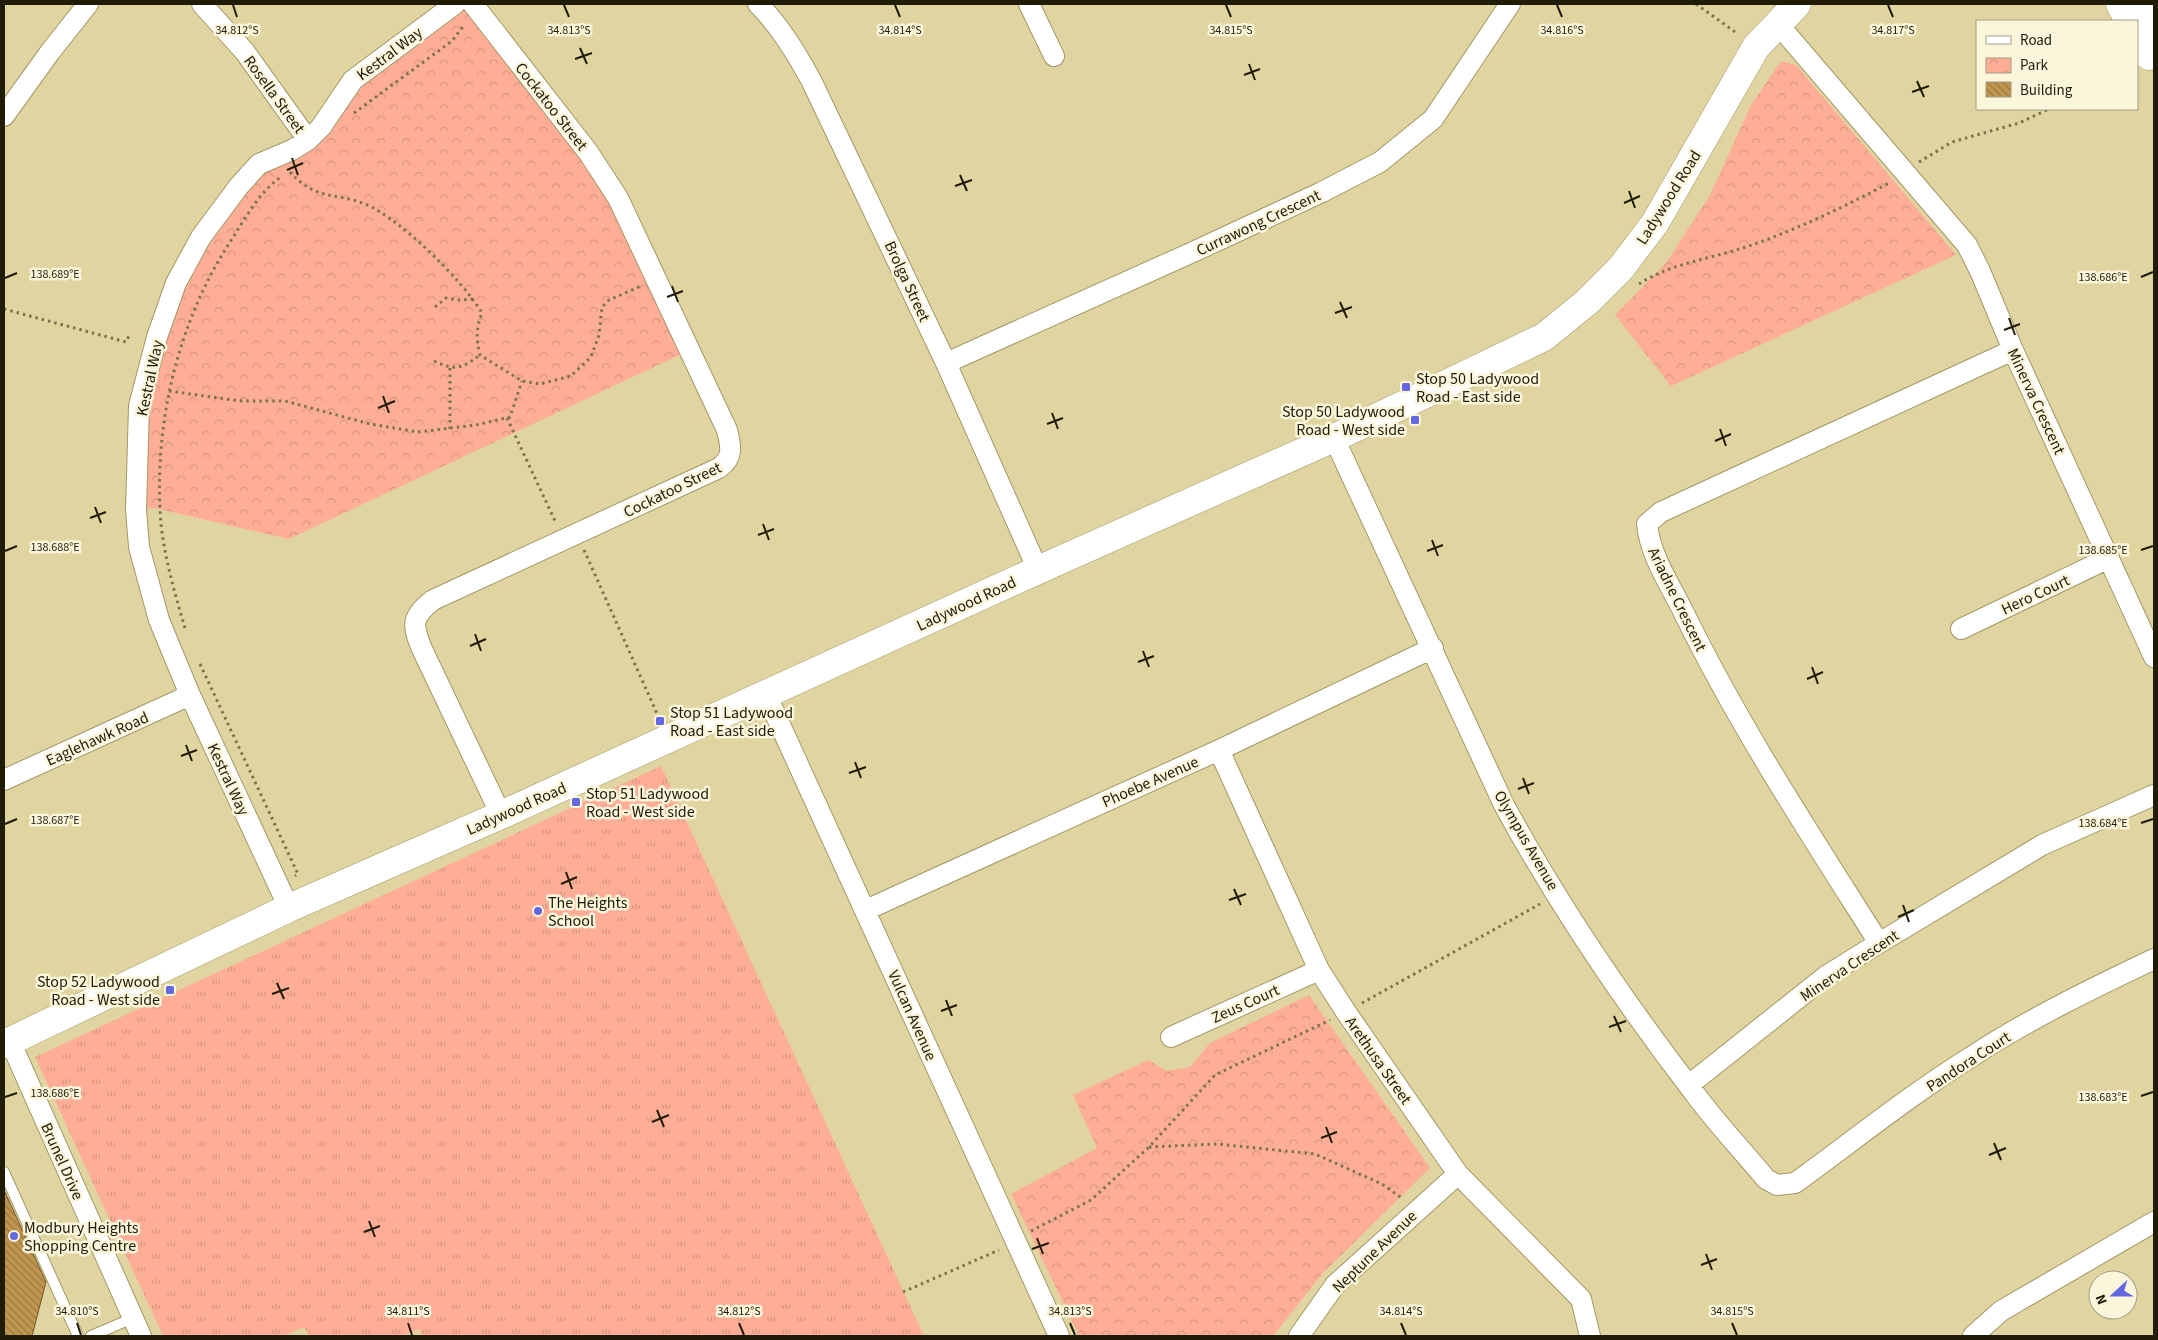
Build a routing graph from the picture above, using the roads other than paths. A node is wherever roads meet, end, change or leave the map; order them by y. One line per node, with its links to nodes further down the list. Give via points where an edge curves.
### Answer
1 (88, 4): 15 (street)
2 (202, 4): 16 (street, Rosella Street, via 245,52)
3 (456, 4): 16 (street, Kestral Way, via 353,80 321,127)
4 (1029, 4): 14 (street)
5 (1510, 4): 18 (street, Currawong Crescent, via 1433,119 1380,162 1202,248)
6 (1797, 4): 12 (street, Ladywood Road)
7 (2120, 4): 11 (street)
8 (2142, 4): 13 (street)
9 (770, 7): 18 (street, Brolga Street, via 811,80)
10 (476, 9): 30 (street, Cockatoo Street, via 588,152 618,198 727,430 732,449 728,462 719,468 433,600 415,620 415,632 422,649)
11 (2128, 20)
12 (1778, 24): 17 (street, Minerva Crescent, via 1967,245); 19 (street, Ladywood Road, via 1756,47 1655,223 1621,268 1587,302 1544,337)
13 (2149, 53)
14 (1054, 56)
15 (4, 116)
16 (308, 140): 26 (street, Kestral Way, via 259,164 201,237 176,283 157,337 139,406 136,510 139,547 159,620)
17 (2013, 350): 20 (street, Minerva Crescent); 33 (street, Ariadne Crescent, via 1661,512 1647,524 1649,541 1741,722)
18 (946, 363): 21 (street, Brolga Street)
19 (1334, 438): 21 (street, Ladywood Road); 23 (street, Olympus Avenue)
20 (2109, 558): 22 (street, Hero Court); 24 (street, Minerva Crescent)
21 (1038, 570): 25 (street, Ladywood Road)
22 (1961, 629)
23 (1432, 648): 27 (street, Phoebe Avenue); 38 (street, Olympus Avenue, via 1504,805 1526,845 1600,962)
24 (2154, 657)
25 (766, 694): 30 (street, Ladywood Road); 32 (street, Vulcan Avenue)
26 (190, 695): 28 (street, Eaglehawk Road); 31 (street, Kestral Way)
27 (1219, 750): 32 (street, Phoebe Avenue); 35 (street, Arethusa Street)
28 (4, 780)
29 (2154, 795): 33 (street, Minerva Crescent, via 2042,845)
30 (501, 815): 31 (street, Ladywood Road)
31 (289, 908): 37 (street, Ladywood Road)
32 (866, 910): 47 (street, Vulcan Avenue)
33 (1879, 943): 38 (street, Minerva Crescent, via 1826,976)
34 (2154, 959): 41 (street, Pandora Court, via 2022,1025 1969,1058)
35 (1319, 970): 36 (street, Zeus Court); 40 (street, Arethusa Street)
36 (1171, 1037)
37 (7, 1042): 43 (street, Brunel Drive)
38 (1689, 1085): 41 (street, Olympus Avenue, via 1766,1179 1777,1185)
39 (4, 1172): 44 (lane)
40 (1458, 1174): 48 (street, Neptune Avenue, via 1336,1285); 49 (street, Arethusa Street, via 1581,1298)
41 (1795, 1183)
42 (2153, 1225): 50 (street, via 2001,1311)
43 (133, 1318): 45 (lane); 46 (street, Brunel Drive)
44 (78, 1336)
45 (91, 1336)
46 (141, 1336)
47 (1059, 1336)
48 (1299, 1336)
49 (1588, 1336)
50 (1973, 1336)

